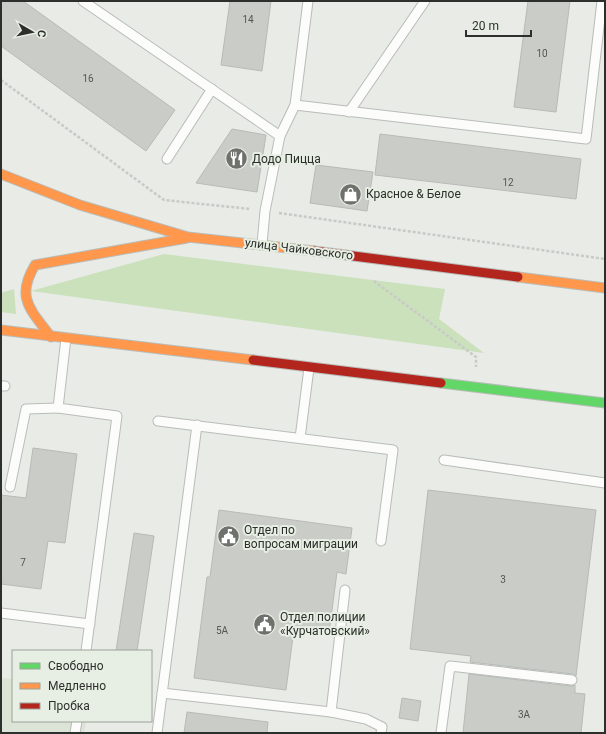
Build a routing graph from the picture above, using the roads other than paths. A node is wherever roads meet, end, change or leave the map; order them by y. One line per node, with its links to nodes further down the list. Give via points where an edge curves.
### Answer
1 (83, 1): 5 (lane)
2 (308, 1): 6 (lane)
3 (425, 1): 7 (lane)
4 (602, 1): 7 (lane, via 586,139)
5 (212, 89): 8 (lane); 9 (lane)
6 (294, 105): 7 (lane); 8 (lane)
7 (349, 112)
8 (280, 136): 12 (lane, via 264,211)
9 (167, 159)
10 (1, 174): 11 (main road, улица Чайковского, via 80,205)
11 (188, 237): 12 (main road, улица Чайковского); 15 (main road, via 35,266 27,276 23,290 27,302)
12 (262, 244): 13 (main road, улица Чайковского)
13 (605, 288)
14 (1, 330): 15 (main road)
15 (51, 336): 16 (main road)
16 (66, 338): 17 (main road); 19 (lane)
17 (309, 368): 18 (main road); 22 (lane)
18 (605, 404)
19 (58, 408): 25 (lane, via 26,409); 29 (lane, via 117,416)
20 (158, 421): 21 (lane)
21 (197, 425): 22 (lane); 32 (lane)
22 (300, 438): 26 (lane, via 393,450)
23 (444, 460): 24 (lane)
24 (605, 483)
25 (10, 487)
26 (381, 541)
27 (345, 590): 33 (lane)
28 (1, 613): 29 (lane)
29 (90, 624): 30 (lane)
30 (86, 650)
31 (572, 680): 38 (lane, via 450,666)
32 (162, 693): 33 (lane); 36 (lane)
33 (331, 712): 37 (lane, via 366,719 382,727)
34 (77, 722): 35 (lane)
35 (75, 733)
36 (157, 733)
37 (381, 733)
38 (441, 733)

